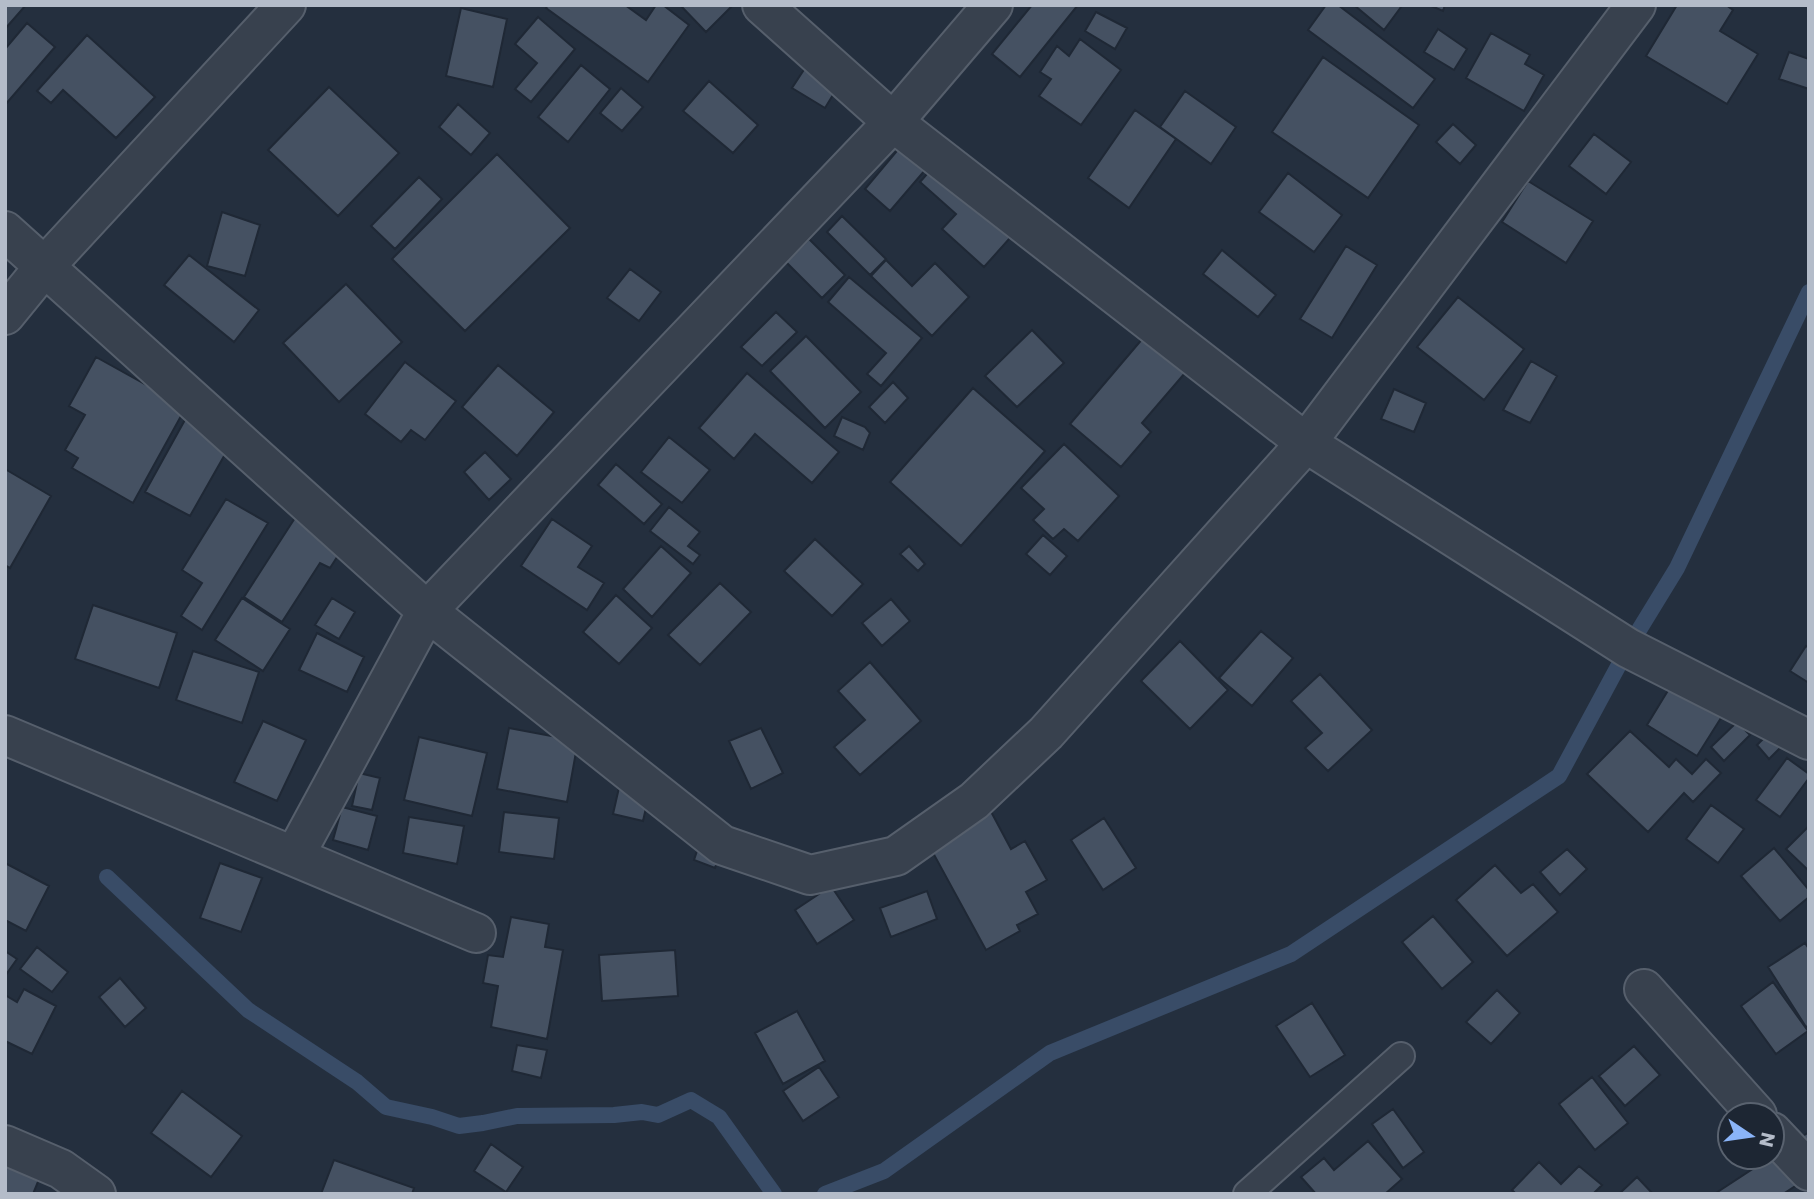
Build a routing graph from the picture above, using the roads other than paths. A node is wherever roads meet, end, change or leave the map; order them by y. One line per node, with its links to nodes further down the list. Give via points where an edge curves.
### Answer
1 (286, 5): 7 (street)
2 (762, 5): 5 (street)
3 (993, 5): 5 (street)
4 (1636, 5): 9 (street)
5 (893, 121): 9 (street); 10 (street)
6 (5, 231): 7 (street)
7 (46, 266): 8 (street); 10 (street)
8 (5, 314)
9 (1306, 443): 10 (street, via 1046,733 974,801 896,856 810,875 722,845); 12 (street, via 1628,648)
10 (427, 611): 13 (street)
11 (5, 736): 13 (street)
12 (1809, 740)
13 (295, 855): 14 (street)
14 (476, 933)
15 (1644, 989): 17 (street)
16 (1401, 1056): 22 (lane)
17 (1744, 1101)
18 (5, 1145): 21 (street, via 61,1169)
19 (1786, 1147): 20 (street)
20 (1809, 1171)
21 (96, 1194)
22 (1247, 1194)

